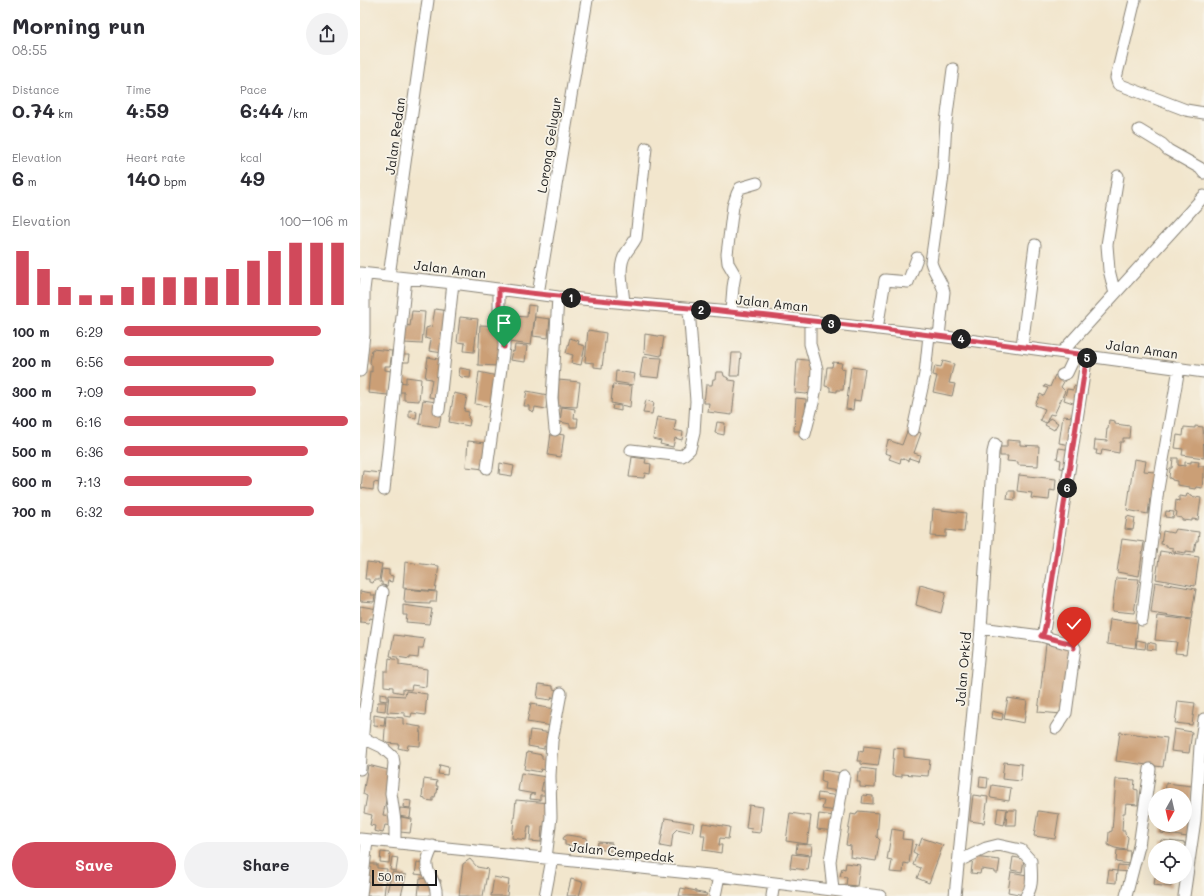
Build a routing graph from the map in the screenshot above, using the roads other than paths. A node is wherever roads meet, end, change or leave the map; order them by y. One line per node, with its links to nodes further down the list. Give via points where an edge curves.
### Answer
1 (428, 0): 14 (street, Jalan Redan)
2 (587, 0): 19 (street, Lorong Gelugur)
3 (1135, 0): 5 (street, via 1116,78 1118,84 1186,110)
4 (953, 69): 27 (street, via 946,122 943,176 931,262 944,292)
5 (1204, 113)
6 (1139, 130): 8 (street)
7 (646, 148): 22 (street, via 636,238 626,253 620,271)
8 (1204, 173)
9 (1118, 176): 20 (street, via 1107,244 1109,270)
10 (757, 183): 24 (street, via 740,188 733,206 726,254 735,275)
11 (1204, 196): 20 (street)
12 (1035, 245): 28 (street)
13 (916, 258): 26 (street, via 908,282 885,280)
14 (389, 276): 15 (street, Jalan Aman); 16 (street, Jalan Aman)
15 (364, 279): 31 (street, via 364,334)
16 (405, 285): 17 (street, Jalan Aman); 42 (street)
17 (453, 287): 18 (street, Jalan Aman); 35 (street)
18 (499, 289): 19 (street, Jalan Aman); 41 (street, via 504,347)
19 (538, 294): 21 (street, Jalan Aman)
20 (1115, 294): 29 (street)
21 (558, 297): 22 (street, Jalan Aman); 36 (street, via 552,398)
22 (624, 303): 23 (street, Jalan Aman)
23 (689, 308): 24 (street, Jalan Aman); 40 (street, via 696,401 690,449 682,456)
24 (731, 312): 25 (street, Jalan Aman)
25 (810, 321): 26 (street, Jalan Aman); 38 (street, via 810,344 817,369 813,404)
26 (878, 329): 27 (street, Jalan Aman)
27 (934, 335): 28 (street, Jalan Aman); 37 (street)
28 (1022, 346): 29 (street, Jalan Aman)
29 (1062, 352): 30 (street, Jalan Aman)
30 (1082, 354): 33 (street, Jalan Aman); 34 (street); 46 (street, via 1047,614)
31 (360, 371)
32 (1204, 372): 33 (street, Jalan Aman)
33 (1178, 375): 44 (street, via 1158,489)
34 (1062, 376)
35 (439, 410)
36 (555, 430)
37 (913, 430)
38 (805, 434)
39 (995, 444): 45 (street, Jalan Orkid)
40 (631, 450)
41 (487, 468)
42 (384, 490)
43 (382, 592): 50 (street)
44 (1142, 620)
45 (981, 628): 46 (street); 60 (street, Jalan Orkid)
46 (1041, 636): 49 (street, via 1073,644 1074,648 1066,713)
47 (561, 692): 59 (street, via 552,741)
48 (1204, 720): 51 (street)
49 (1056, 728)
50 (362, 738): 52 (street); 57 (street, via 382,747 393,757 391,793)
51 (1202, 746): 55 (street)
52 (360, 769)
53 (1150, 769): 72 (street, via 1139,846)
54 (844, 776): 63 (street, via 830,861)
55 (1200, 821): 73 (street)
56 (363, 839): 57 (street, Jalan Cempedak); 64 (street)
57 (395, 842): 58 (street, Jalan Cempedak)
58 (433, 846): 59 (street, Jalan Cempedak); 65 (street, via 427,861 436,885)
59 (549, 859): 61 (street, Jalan Cempedak); 66 (street)
60 (959, 861): 70 (street, Jalan Orkid); 71 (street, via 998,844 1021,850 1031,861 1030,891)
61 (719, 876): 62 (street, Jalan Cempedak); 67 (street)
62 (774, 883): 63 (street, Jalan Cempedak); 68 (street)
63 (832, 890): 69 (street, Jalan Cempedak)
64 (361, 896)
65 (436, 896)
66 (545, 896)
67 (715, 896)
68 (772, 896)
69 (880, 896)
70 (955, 896)
71 (1026, 896)
72 (1126, 896)
73 (1184, 896)

